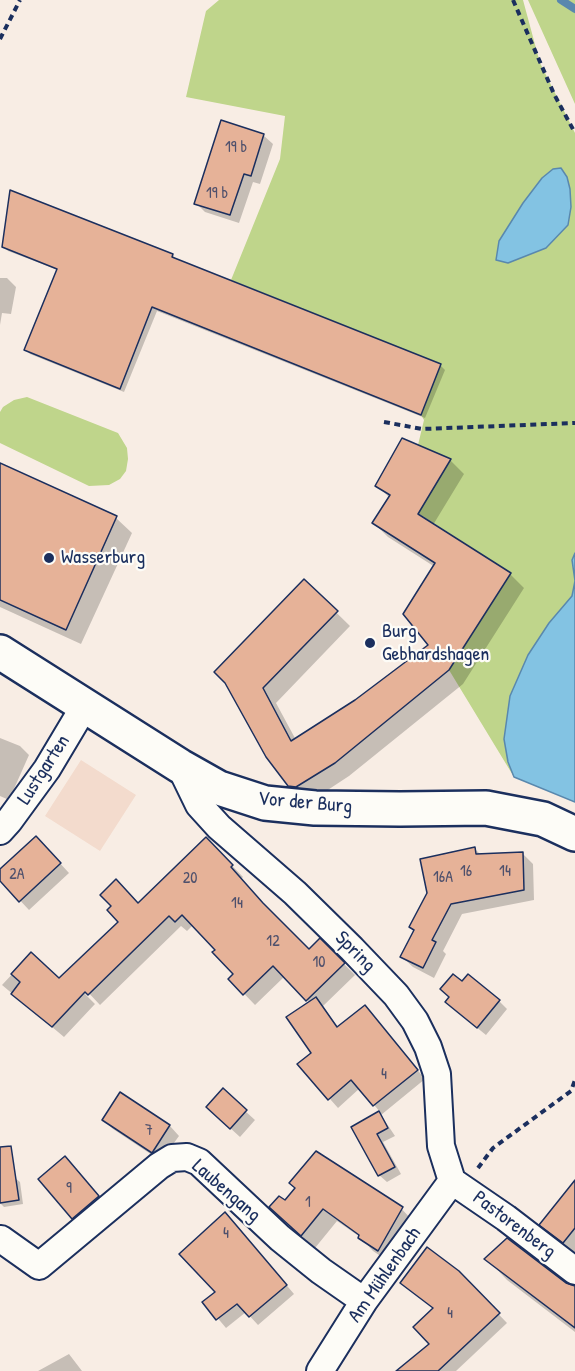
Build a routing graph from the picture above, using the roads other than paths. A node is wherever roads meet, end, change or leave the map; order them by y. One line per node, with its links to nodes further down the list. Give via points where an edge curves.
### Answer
1 (0, 652): 2 (main road, Vor der Burg)
2 (84, 707): 3 (main road, Vor der Burg); 4 (street, Lustgarten, via 47,769)
3 (180, 766): 5 (main road, Vor der Burg, via 219,788 265,803 315,808 486,808 543,819); 6 (street, Spring, via 199,805 219,827 352,949 415,1021 437,1074 441,1146)
4 (0, 831)
5 (575, 834)
6 (458, 1184): 8 (street, Pastorenberg); 9 (street, Am Mühlenbach)
7 (1, 1239): 9 (street, Laubengang, via 39,1266 159,1167 172,1158 187,1157 199,1162 280,1238)
8 (575, 1271)
9 (364, 1301): 10 (street, Am Mühlenbach)
10 (320, 1371)

